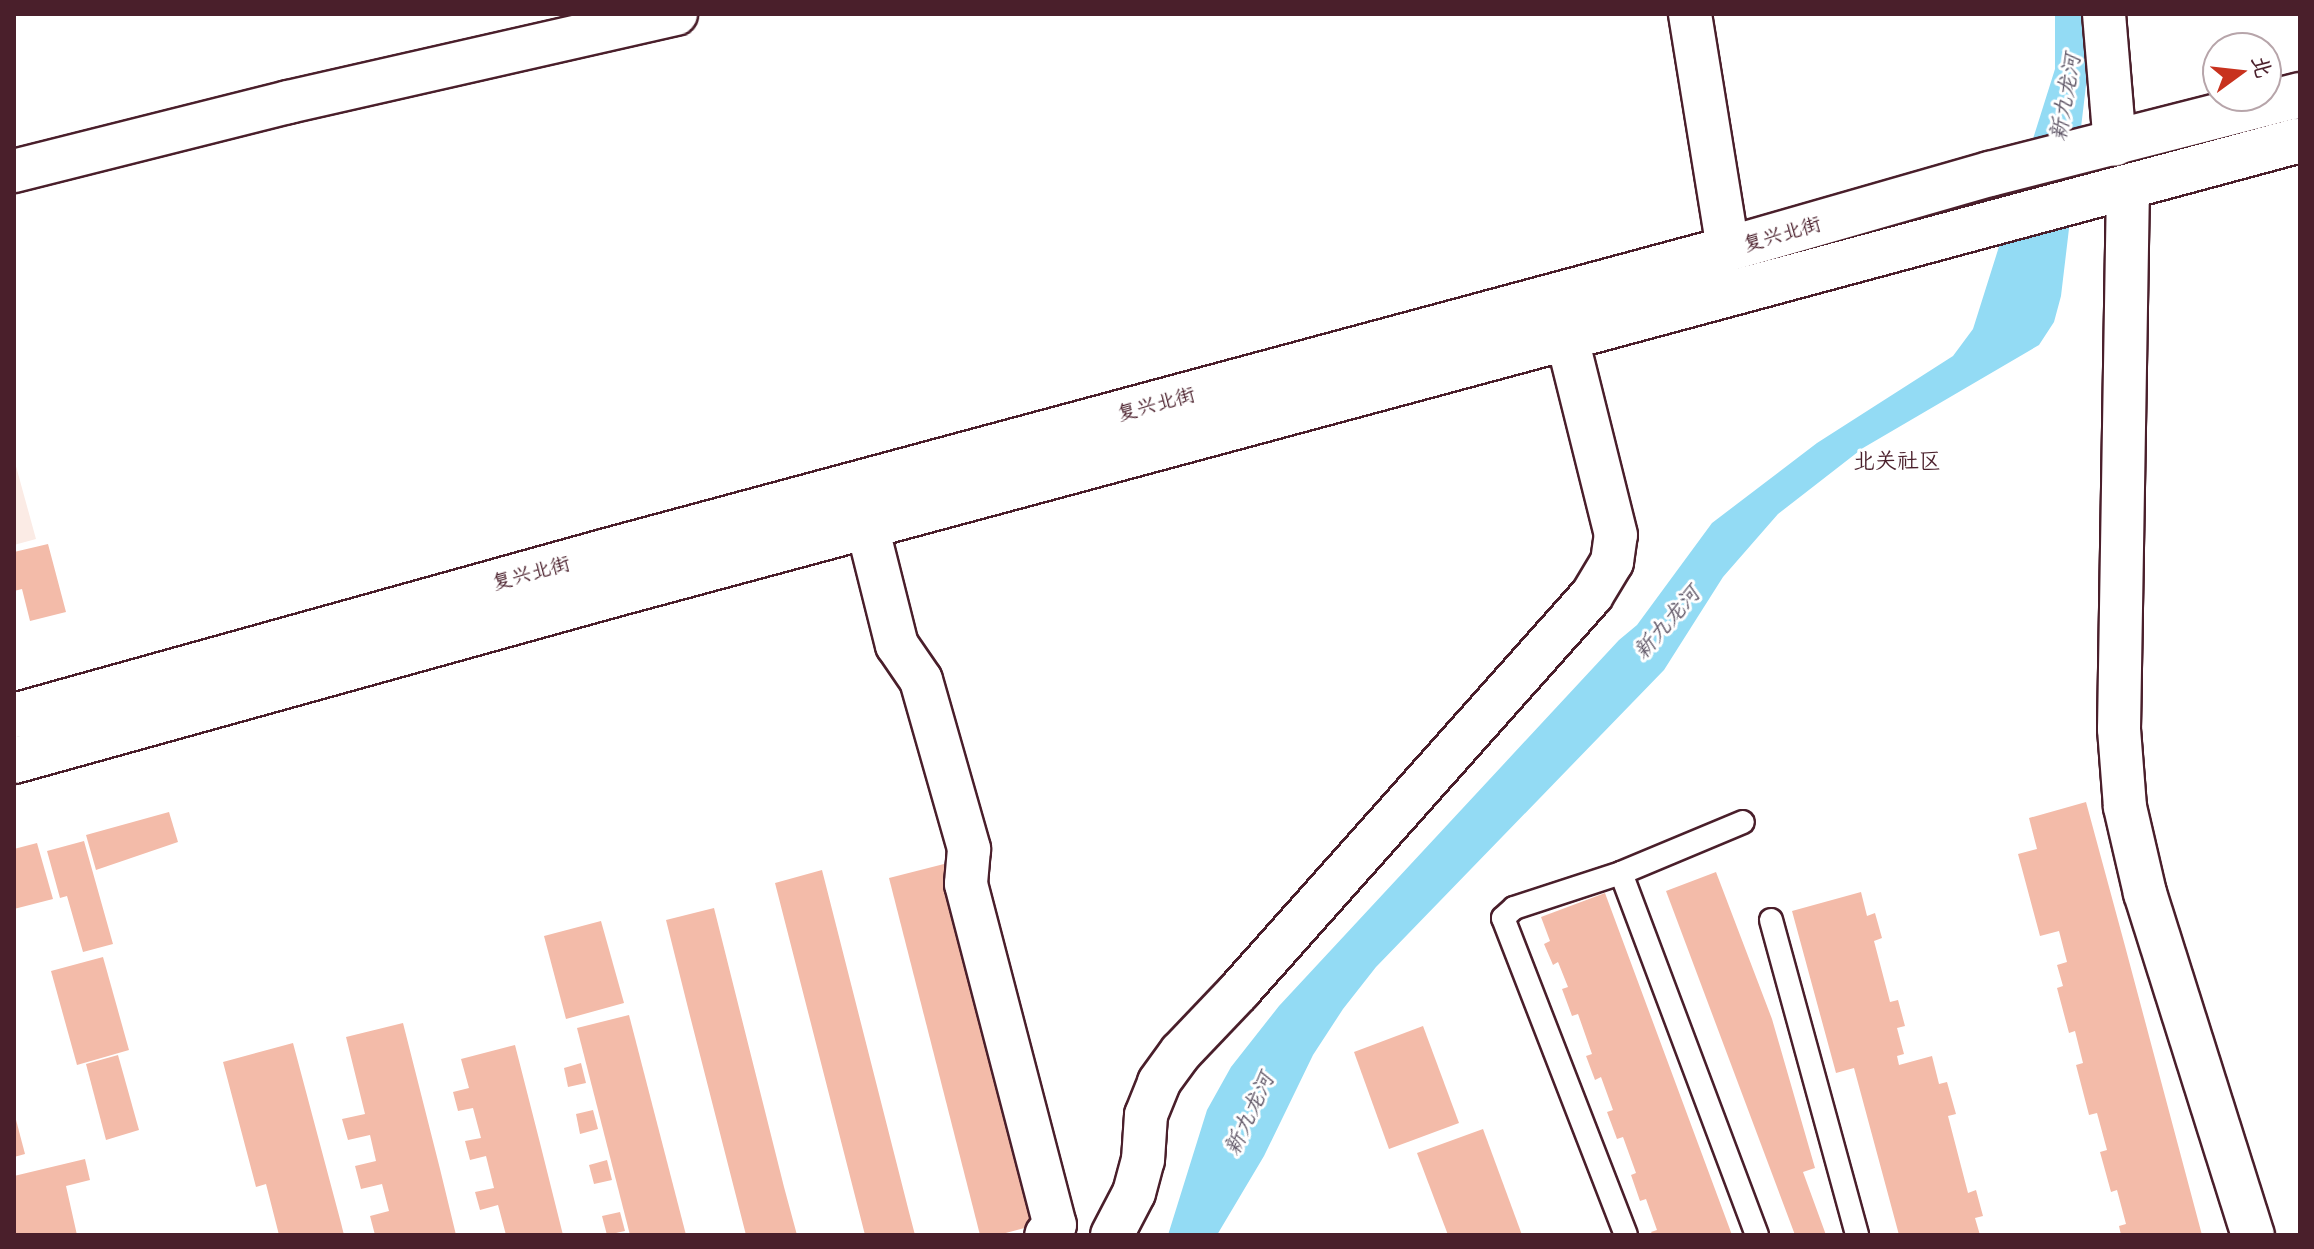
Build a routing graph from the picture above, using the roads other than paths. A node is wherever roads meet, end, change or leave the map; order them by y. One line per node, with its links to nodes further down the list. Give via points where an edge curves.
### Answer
1 (1690, 14): 9 (street)
2 (2104, 14): 6 (street)
3 (661, 16): 7 (street)
4 (2300, 95): 6 (main road, 复兴北街)
5 (2300, 140): 8 (main road)
6 (2104, 147): 9 (main road, 复兴北街)
7 (14, 171)
8 (2114, 190): 10 (main road); 22 (street, via 2119,729 2125,807 2145,893)
9 (1728, 249): 12 (main road, 复兴北街)
10 (1567, 338): 11 (main road); 18 (street, via 1616,535 1612,562 1592,595 1181,1052 1159,1082 1146,1115 1134,1193)
11 (867, 526): 13 (main road); 17 (street, via 897,645 921,680 969,849 966,884 1055,1225)
12 (14, 716)
13 (14, 761)
14 (1743, 822): 15 (lane)
15 (1621, 873): 19 (lane, via 1514,908 1503,918); 20 (lane)
16 (1771, 920): 21 (lane)
17 (1046, 1235)
18 (1112, 1235)
19 (1626, 1235)
20 (1757, 1235)
21 (1857, 1235)
22 (2253, 1235)

